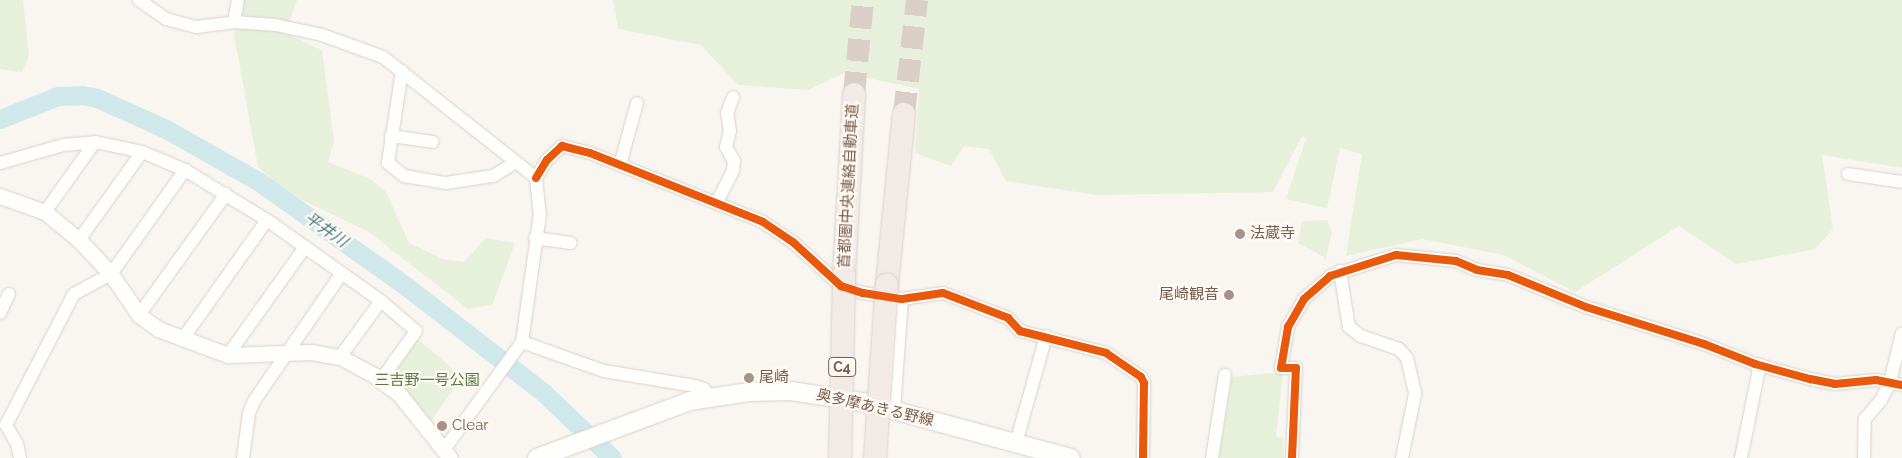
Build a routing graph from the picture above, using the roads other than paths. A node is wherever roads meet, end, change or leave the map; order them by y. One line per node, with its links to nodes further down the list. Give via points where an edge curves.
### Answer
1 (139, 0): 3 (street, via 166,19 196,27)
2 (238, 0): 3 (street)
3 (234, 22): 4 (street, via 276,25 322,35 383,57)
4 (402, 71): 9 (street); 14 (street)
5 (854, 94): 57 (highway, 首都圏中央連絡自動車道 / C4, bridge, via 844,276)
6 (733, 97): 22 (street, via 727,113 730,131 726,147 734,161 733,170)
7 (637, 103): 15 (street)
8 (904, 114): 32 (highway)
9 (391, 136): 11 (street); 14 (street, via 388,163 404,176 446,183 493,176)
10 (95, 142): 12 (street); 13 (street, via 63,145); 23 (street)
11 (432, 142)
12 (142, 152): 16 (street); 26 (street)
13 (0, 163)
14 (514, 163): 18 (street)
15 (620, 164): 18 (street, via 562,146 547,160); 22 (street)
16 (185, 170): 20 (street); 31 (street)
17 (1848, 174): 19 (street)
18 (536, 178): 25 (street, via 540,214)
19 (1902, 182)
20 (226, 194): 24 (street); 36 (street)
21 (0, 196): 23 (street)
22 (717, 202): 32 (street, via 751,216 779,233 841,286 863,293)
23 (45, 212): 26 (street)
24 (268, 220): 28 (street); 39 (street)
25 (536, 238): 27 (street); 40 (street)
26 (79, 240): 31 (street)
27 (571, 243)
28 (305, 247): 30 (street); 42 (street)
29 (1340, 271): 44 (street, via 1396,255 1456,261 1477,270 1508,275 1542,286 1586,307); 62 (street, via 1319,284 1304,299 1284,334 1282,368 1296,368); 63 (street, via 1348,327 1361,336 1398,349 1407,358 1415,394)
30 (342, 273): 34 (street); 41 (street)
31 (111, 274): 36 (street); 50 (street, via 74,294)
32 (894, 292): 38 (street, via 943,293 1008,318 1020,331); 49 (street); 58 (highway, bridge)
33 (9, 294): 35 (street)
34 (381, 301): 43 (street); 46 (street, via 416,331)
35 (0, 313)
36 (139, 316): 39 (street)
37 (1902, 333): 47 (street)
38 (1046, 336): 51 (street); 60 (street, via 1106,353 1141,377 1145,390)
39 (182, 340): 42 (street)
40 (521, 344): 48 (street, via 604,372 696,386 704,389); 53 (street)
41 (286, 353): 42 (street); 43 (street); 55 (street, via 249,413)
42 (228, 355)
43 (340, 357): 46 (street)
44 (1760, 365): 47 (street, via 1835,384); 64 (street)
45 (1225, 375): 61 (street)
46 (381, 380): 53 (street, via 400,395)
47 (1896, 383): 65 (street, via 1865,419)
48 (710, 397): 49 (main road, 奥多摩あきる野線, via 791,391 833,396); 56 (main road, 奥多摩あきる野線)
49 (894, 410): 51 (main road, 奥多摩あきる野線)
50 (3, 422): 54 (street)
51 (1016, 443): 52 (main road, 奥多摩あきる野線)
52 (1032, 453): 59 (main road, 奥多摩あきる野線)
53 (444, 456)
54 (20, 458)
55 (243, 458)
56 (538, 458)
57 (840, 458)
58 (875, 458)
59 (1070, 458)
60 (1143, 458)
61 (1212, 458)
62 (1292, 458)
63 (1402, 458)
64 (1741, 458)
65 (1864, 458)

